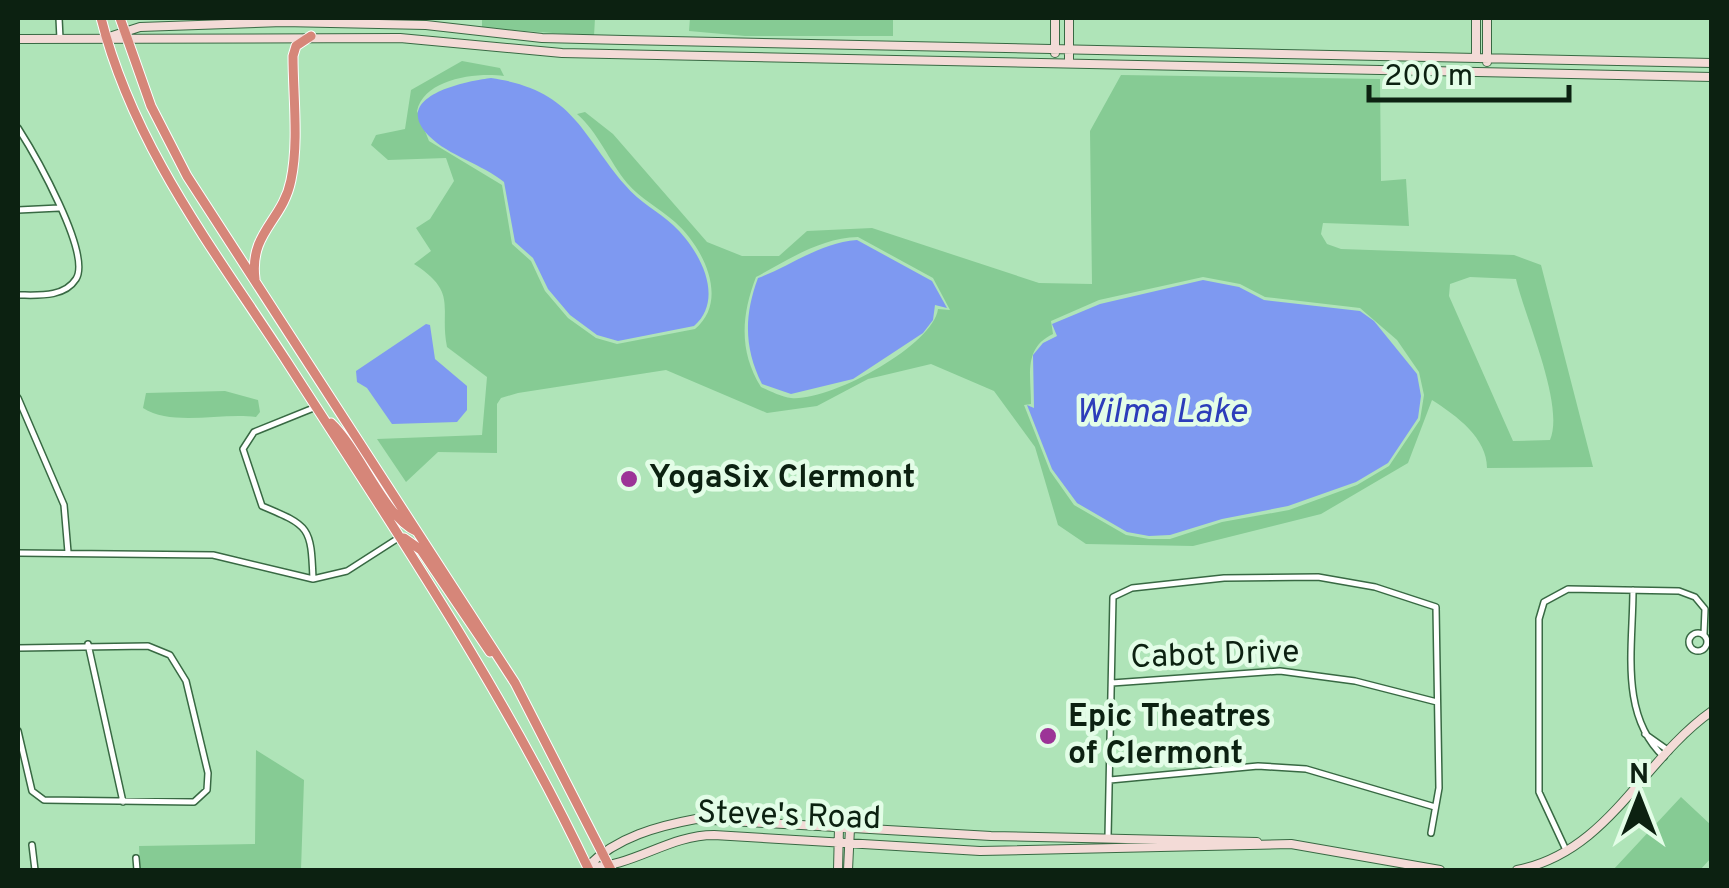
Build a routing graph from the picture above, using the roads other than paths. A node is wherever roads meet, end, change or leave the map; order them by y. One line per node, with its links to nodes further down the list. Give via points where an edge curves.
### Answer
1 (59, 18): 12 (street)
2 (100, 18): 13 (highway)
3 (120, 18): 9 (highway)
4 (1055, 18): 16 (street)
5 (1069, 18): 17 (street)
6 (1476, 18): 20 (street)
7 (1487, 18): 21 (street)
8 (289, 21): 9 (street, via 201,23); 10 (street); 11 (street); 15 (street, via 426,25 542,38)
9 (126, 36): 11 (street); 13 (street); 32 (highway, via 160,125)
10 (311, 36): 11 (street); 19 (street, via 562,53); 32 (highway, via 294,50 292,180 256,243)
11 (256, 37)
12 (60, 38): 13 (street); 14 (street)
13 (106, 38): 34 (highway, via 168,184)
14 (18, 39)
15 (820, 44): 16 (street); 19 (street)
16 (1055, 48): 17 (street); 22 (street)
17 (1069, 48): 18 (street); 24 (street)
18 (1308, 55): 20 (street); 25 (street)
19 (820, 58): 22 (street)
20 (1476, 58): 21 (street); 26 (street)
21 (1487, 58): 23 (street); 27 (street)
22 (1054, 62): 24 (street)
23 (1712, 62)
24 (1069, 63): 25 (street)
25 (1308, 68): 26 (street)
26 (1476, 71): 27 (street)
27 (1487, 72): 28 (street)
28 (1712, 76)
29 (18, 128): 30 (street)
30 (59, 208): 31 (street); 33 (street, via 80,259 75,281 53,294)
31 (18, 210)
32 (255, 282): 35 (highway)
33 (18, 295)
34 (277, 347): 35 (highway); 37 (highway)
35 (310, 365): 38 (highway)
36 (18, 398): 40 (street, via 64,505)
37 (318, 410): 38 (highway, via 347,438 402,522); 39 (highway); 42 (street, via 254,432 243,448 262,506 305,526)
38 (419, 532): 47 (highway)
39 (400, 536): 42 (street, via 347,571); 47 (highway, via 421,550 478,638); 68 (highway, via 507,709)
40 (68, 552): 41 (street); 42 (street, via 212,555)
41 (18, 553)
42 (312, 579)
43 (1633, 590): 44 (street, via 1695,597 1706,614); 52 (street, via 1633,699 1645,734); 66 (street, via 1563,590 1540,610 1540,792)
44 (1704, 634)
45 (88, 644): 46 (street); 54 (street); 54 (street, via 148,646 177,662 208,773 198,801)
46 (18, 648)
47 (506, 668): 65 (highway)
48 (1112, 683): 49 (street, Cabot Drive, via 1280,672 1355,681); 49 (street, via 1113,597 1132,588 1224,578 1318,577 1428,602 1438,612); 53 (street)
49 (1438, 702): 55 (street)
50 (1712, 711): 52 (street)
51 (18, 731): 54 (street, via 36,796)
52 (1666, 754): 66 (street, via 1605,823)
53 (1110, 780): 55 (street, via 1258,766 1306,769); 59 (street)
54 (122, 802)
55 (1436, 808): 58 (street)
56 (839, 827): 57 (street, Steve's Road); 60 (street); 65 (street, Steve's Road, via 696,820 662,825)
57 (850, 828): 59 (street, Steve's Road); 61 (street)
58 (1432, 833)
59 (1108, 836): 62 (street, Steve's Road); 64 (street)
60 (838, 843): 61 (street, Steve's Road); 69 (street, Steve's Road, via 699,835); 72 (street)
61 (849, 844): 64 (street, Steve's Road); 73 (street)
62 (1266, 844): 64 (street, Steve's Road); 74 (street, Steve's Road)
63 (32, 846): 70 (street)
64 (1108, 850)
65 (602, 852): 68 (street, Steve's Road); 69 (highway)
66 (1567, 852): 75 (street)
67 (136, 858): 71 (street)
68 (588, 869): 69 (street, Steve's Road)
69 (610, 869)
70 (35, 870)
71 (136, 870)
72 (838, 870)
73 (848, 870)
74 (1440, 870)
75 (1517, 870)

